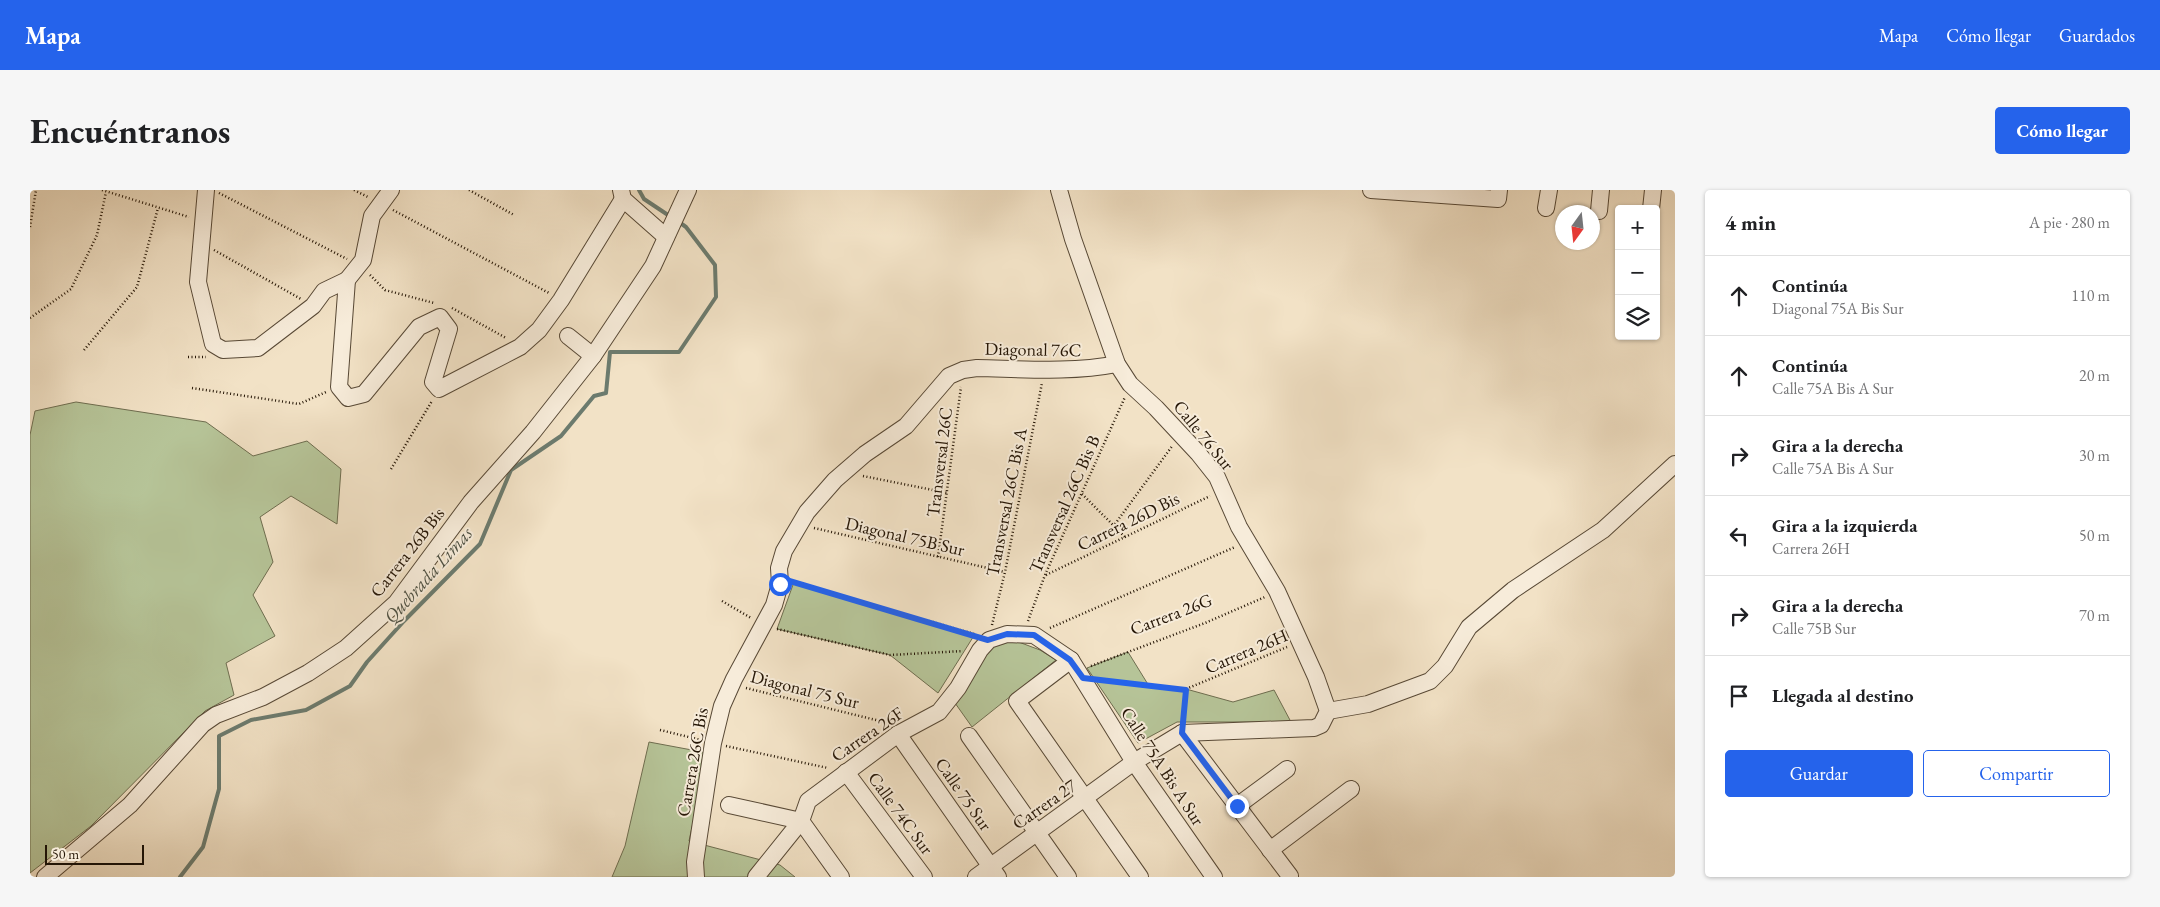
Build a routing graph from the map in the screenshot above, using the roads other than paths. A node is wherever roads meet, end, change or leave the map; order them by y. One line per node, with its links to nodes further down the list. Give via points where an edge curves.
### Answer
1 (206, 190): 17 (street, via 198,282 213,344 223,350 258,348 313,306 324,291)
2 (391, 190): 17 (street, via 372,216 363,260)
3 (688, 190): 16 (street, Carrera 26B Bis)
4 (1059, 190): 20 (street, Calle 76 Sur, via 1073,240)
5 (1371, 190): 6 (street)
6 (1379, 190): 11 (street)
7 (1498, 190): 11 (street, via 1498,199)
8 (1549, 190): 15 (street)
9 (1602, 190): 13 (street)
10 (1654, 190): 14 (street)
11 (1431, 192)
12 (622, 194): 16 (street); 17 (street, via 561,300 539,330 520,347 439,389 433,382 449,329 440,317 419,328 364,394 348,398 339,387)
13 (1600, 205)
14 (1652, 205)
15 (1546, 208)
16 (668, 232): 19 (street, Carrera 26B Bis, via 653,266)
17 (347, 280)
18 (568, 336): 19 (street)
19 (593, 356): 41 (street, Carrera 26B Bis, via 533,432 471,502 396,603 346,648 308,673 203,724 130,805)
20 (1118, 364): 21 (street, Diagonal 76C, via 1089,369 976,368); 25 (street, Calle 76 Sur, via 1130,384 1181,434 1216,477 1277,591)
21 (956, 373): 42 (street, Carrera 26C Bis, via 906,426 844,472 807,512 784,551 774,605 722,706 713,743 695,862)
22 (1675, 464): 25 (street, via 1603,530 1513,590 1469,627 1445,666 1430,681 1368,704)
23 (1021, 635): 24 (street, Calle 75A Bis A Sur); 27 (street, Carrera 26F, via 984,645 939,712)
24 (1077, 670): 29 (street, Calle 75A Bis A Sur); 33 (street, via 1017,701)
25 (1328, 711): 26 (street, via 1321,725 1314,728)
26 (1182, 733): 29 (street, Carrera 27); 35 (street)
27 (898, 734): 31 (street, Carrera 26F); 39 (street, Calle 75 Sur)
28 (969, 736): 37 (street)
29 (1134, 762): 33 (street, Carrera 27); 49 (street, Calle 75A Bis A Sur)
30 (1287, 769): 35 (street)
31 (846, 772): 36 (street, Carrera 26F, via 808,801); 45 (street, Calle 74C Sur)
32 (1352, 789): 38 (street)
33 (1085, 799): 37 (street, Carrera 27); 48 (street)
34 (728, 805): 36 (street)
35 (1237, 806): 38 (street)
36 (801, 821): 43 (street, Carrera 26F); 44 (street)
37 (1037, 833): 39 (street, Carrera 27); 47 (street)
38 (1270, 850): 40 (street)
39 (994, 872): 46 (street, Carrera 27)
40 (1290, 876)
41 (45, 877)
42 (696, 877)
43 (756, 877)
44 (841, 877)
45 (924, 877)
46 (976, 877)
47 (1068, 877)
48 (1140, 877)
49 (1214, 877)

